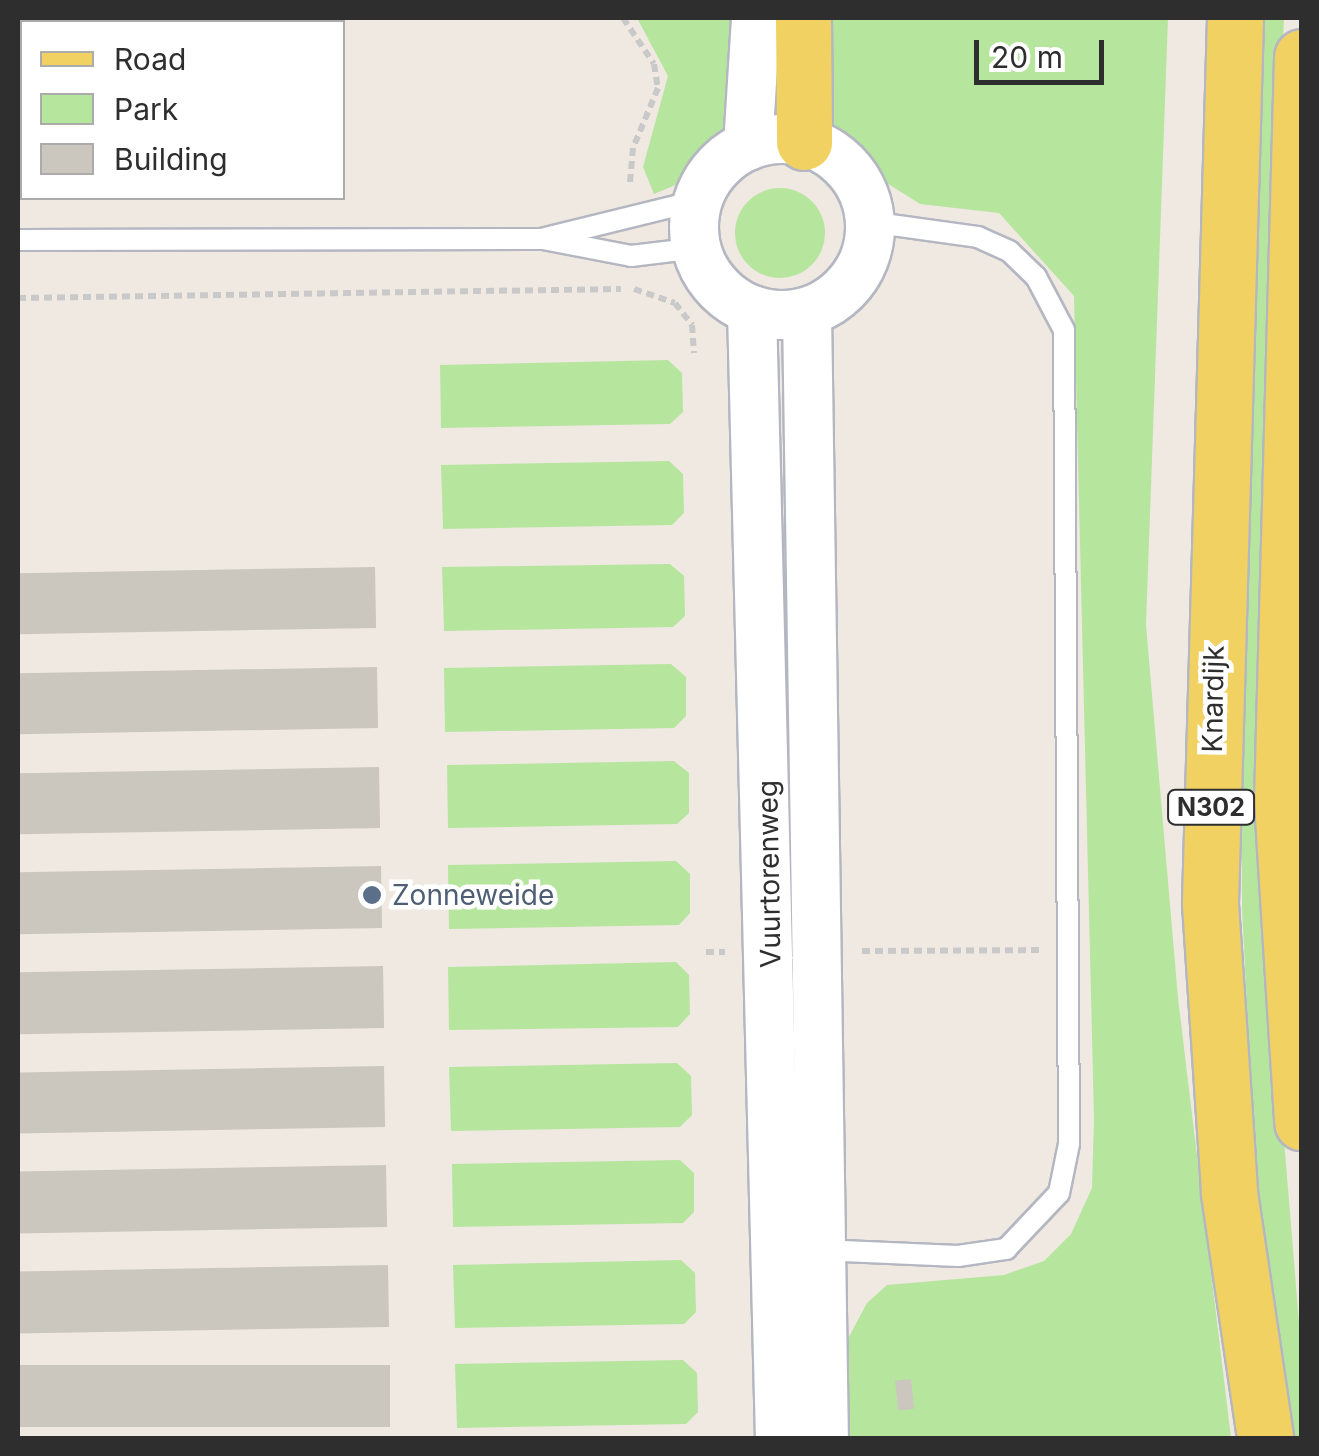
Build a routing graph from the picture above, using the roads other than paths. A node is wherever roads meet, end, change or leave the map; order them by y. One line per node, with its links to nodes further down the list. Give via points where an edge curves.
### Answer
1 (756, 18): 6 (street)
2 (803, 18): 5 (main road)
3 (1235, 18): 20 (main road, Knardijk / N302, via 1210,904 1229,1194)
4 (1302, 56): 15 (main road, N302, via 1282,801)
5 (804, 142): 6 (street); 8 (street, via 850,171)
6 (748, 146): 7 (street, via 712,174)
7 (696, 201): 9 (lane, via 630,211); 11 (street)
8 (870, 222): 13 (street, via 854,278); 17 (lane, via 978,237 1009,251 1036,277 1064,330 1068,1144 1060,1193 1006,1249 958,1256)
9 (543, 239): 10 (lane); 11 (lane, via 631,256)
10 (18, 240)
11 (696, 248): 12 (street, via 717,286)
12 (752, 310): 13 (street); 14 (street, Vuurtorenweg)
13 (807, 312): 14 (street, Vuurtorenweg)
14 (791, 952): 17 (street, Vuurtorenweg)
15 (1298, 1050): 16 (main road, N302)
16 (1302, 1122)
17 (799, 1249): 18 (street, Vuurtorenweg); 19 (street, Vuurtorenweg)
18 (780, 1438)
19 (824, 1438)
20 (1265, 1438)

